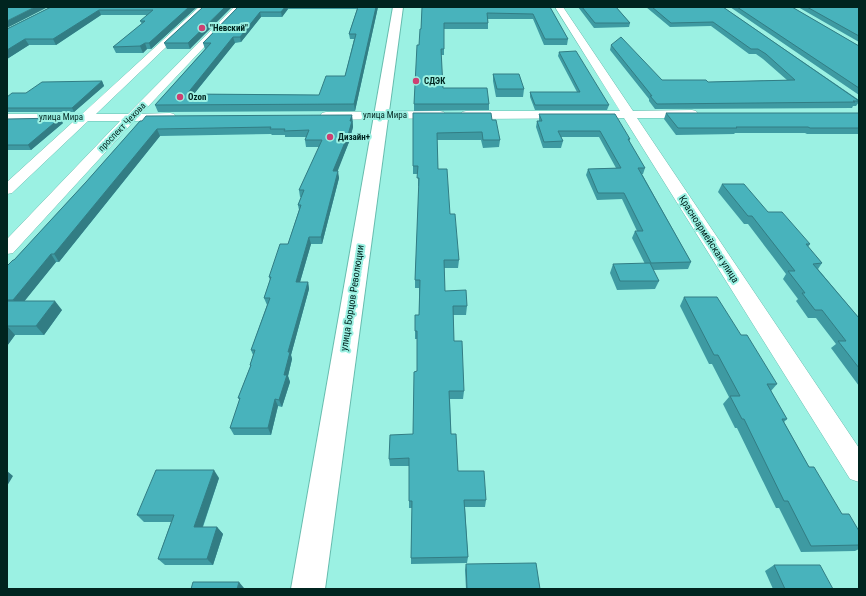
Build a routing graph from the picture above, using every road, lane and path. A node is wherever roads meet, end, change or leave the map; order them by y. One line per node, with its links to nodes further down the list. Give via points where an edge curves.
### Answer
1 (204, 7): 9 (street)
2 (238, 7): 12 (street, проспект Чехова)
3 (398, 7): 6 (main road, улица Борцов Революции)
4 (559, 7): 7 (street, Красноармейская улица)
5 (700, 114): 7 (street, улица Мира)
6 (380, 115): 7 (street, улица Мира); 8 (street, улица Мира); 16 (main road, улица Борцов Революции)
7 (628, 115): 15 (street, Красноармейская улица)
8 (318, 116)
9 (86, 117): 11 (street, улица Мира); 12 (street, улица Мира); 13 (street)
10 (185, 117): 12 (street, улица Мира)
11 (7, 118)
12 (130, 118): 14 (street, проспект Чехова)
13 (7, 190)
14 (7, 249)
15 (859, 470)
16 (308, 589)

